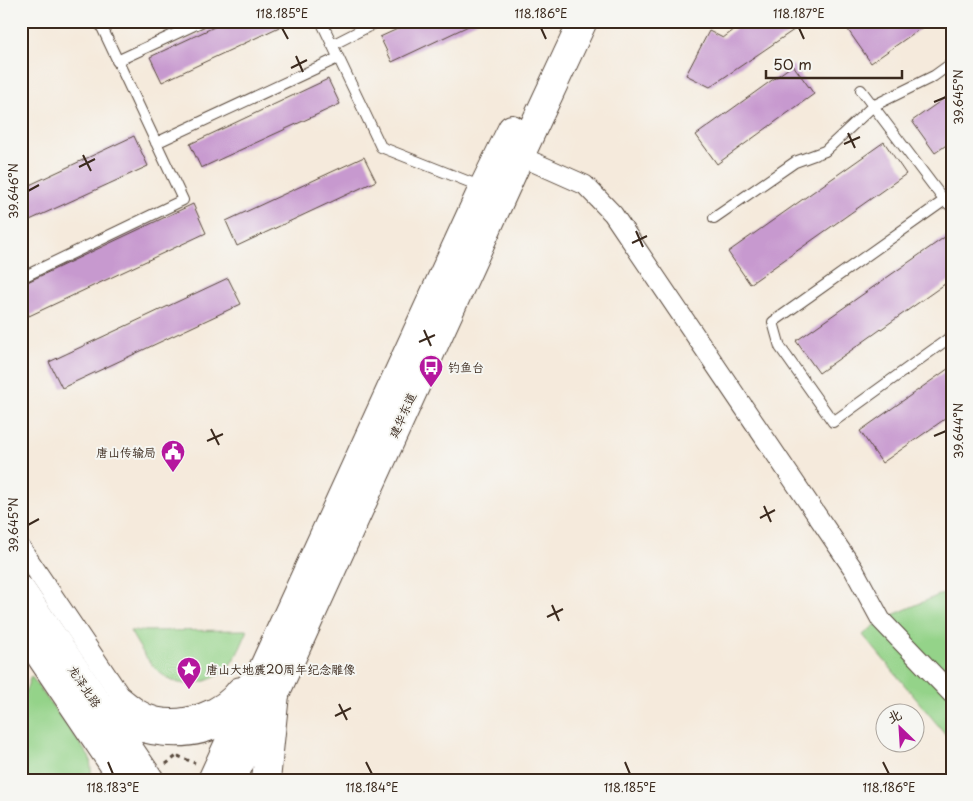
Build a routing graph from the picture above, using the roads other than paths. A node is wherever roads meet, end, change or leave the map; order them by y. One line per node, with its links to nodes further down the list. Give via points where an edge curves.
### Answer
1 (99, 21): 9 (lane)
2 (203, 21): 9 (lane)
3 (321, 21): 7 (lane)
4 (379, 21): 7 (lane)
5 (562, 21): 14 (main road, 建华东道)
6 (583, 21): 14 (main road, 建华东道)
7 (332, 45): 8 (lane)
8 (338, 58): 13 (lane); 15 (lane, via 381,147)
9 (117, 61): 13 (lane)
10 (952, 63): 12 (lane, via 934,76)
11 (861, 90): 12 (lane)
12 (873, 106): 16 (lane); 18 (lane, via 826,151 795,162)
13 (156, 143): 19 (lane, via 183,200)
14 (512, 150): 15 (main road, 建华东道); 26 (main road, 建华东道); 27 (street, via 585,185 613,214 854,570 881,620)
15 (483, 188): 23 (main road, 建华东道)
16 (948, 197): 17 (lane); 20 (lane, via 773,322 780,348 833,422)
17 (952, 208)
18 (714, 218)
19 (21, 278)
20 (952, 336)
21 (21, 548): 23 (street, via 120,695 137,709 157,717 178,719 208,711 233,695)
22 (21, 590): 28 (main road, 龙泽北路)
23 (285, 621): 28 (main road, via 261,671 238,704 220,720 203,729 178,733 129,724); 29 (main road, 建华东道)
24 (21, 627): 32 (main road, 龙泽北路)
25 (21, 636): 31 (main road, via 103,765)
26 (275, 694): 33 (main road, 建华东道); 34 (main road)
27 (952, 694)
28 (98, 704): 30 (main road, 龙泽北路)
29 (204, 772)
30 (155, 774)
31 (107, 780)
32 (124, 780)
33 (232, 780)
34 (266, 780)

